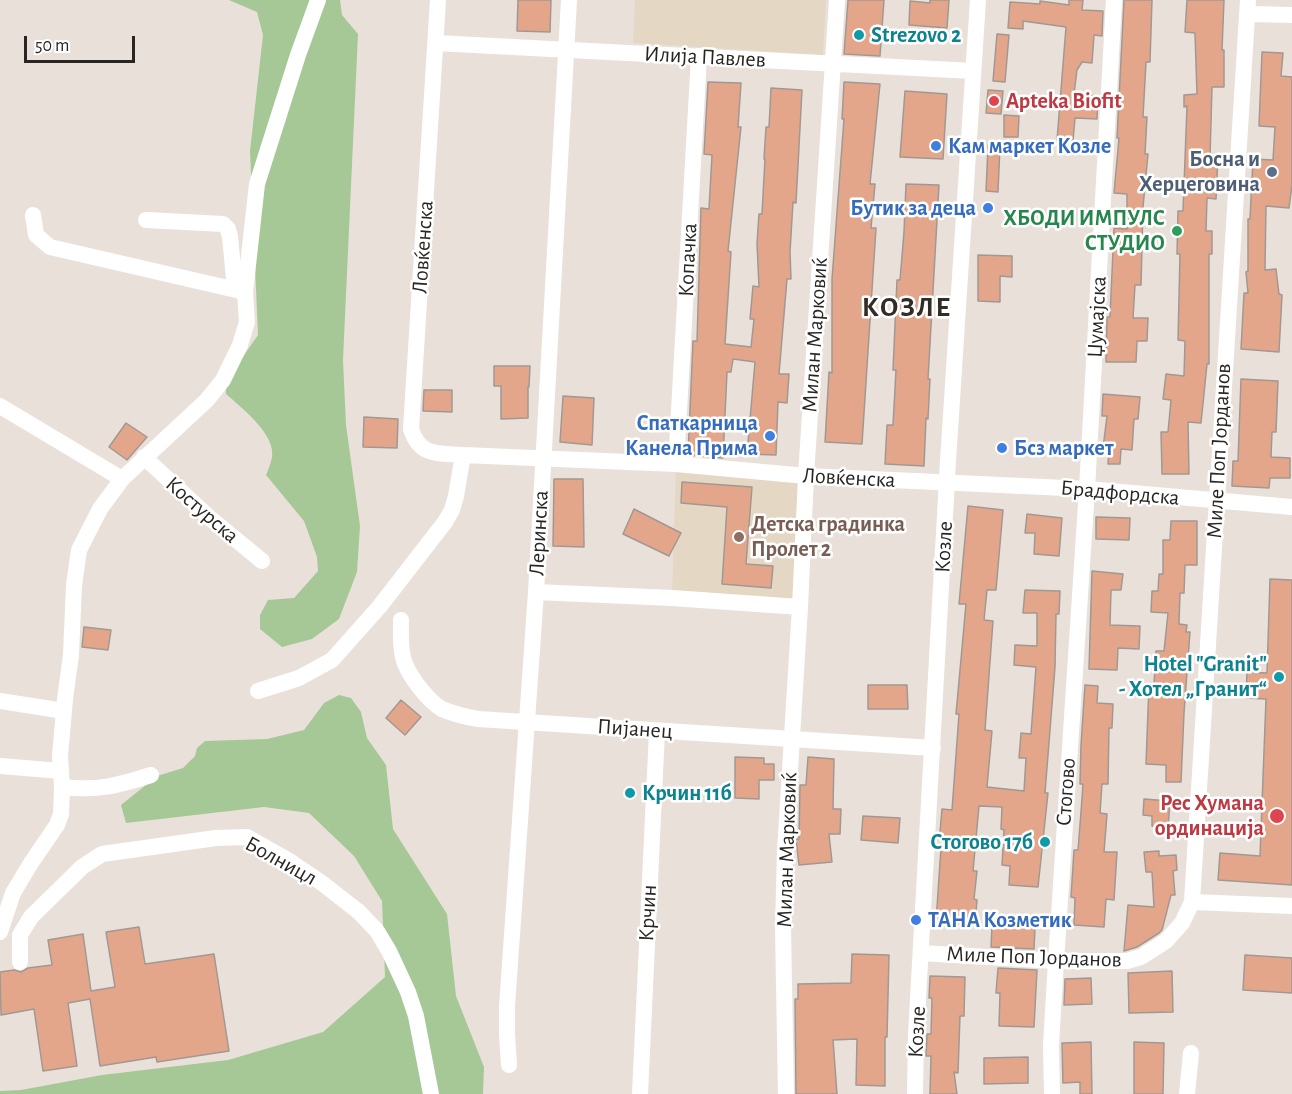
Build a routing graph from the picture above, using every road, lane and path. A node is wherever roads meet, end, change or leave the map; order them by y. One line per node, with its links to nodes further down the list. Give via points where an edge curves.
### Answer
1 (318, 0): 16 (street, via 257,184)
2 (438, 0): 9 (street, Ловќенска)
3 (569, 0): 10 (street, Леринска)
4 (837, 0): 12 (street, Милан Марковиќ)
5 (978, 0): 13 (street, Козле)
6 (1114, 0): 25 (street, Џумајска)
7 (1247, 7): 8 (street); 26 (street, Миле Поп Јорданов)
8 (1292, 15)
9 (436, 43): 10 (street, Илија Павлев); 18 (street, Ловќенска, via 411,429 420,448)
10 (566, 50): 11 (street, Илија Павлев); 20 (street, Леринска)
11 (699, 56): 12 (street, Илија Павлев); 21 (street, Копачка)
12 (833, 63): 13 (street, Илија Павлев); 22 (street, Милан Марковиќ)
13 (973, 71): 24 (street, Козле)
14 (33, 215): 16 (street, via 36,235 50,247)
15 (146, 220): 16 (street, via 223,224 228,229)
16 (240, 291): 19 (street, via 247,322 222,380 207,400)
17 (0, 406): 23 (street)
18 (463, 455): 20 (street, Ловќенска); 32 (street, via 448,516 361,630 332,660 299,678)
19 (144, 457): 23 (street); 28 (street, Костурска)
20 (543, 459): 21 (street, Ловќенска); 29 (street, Леринска)
21 (676, 464): 22 (street, Ловќенска)
22 (806, 476): 24 (street, Ловќенска); 30 (street, Милан Марковиќ)
23 (122, 479): 34 (street, via 100,508 79,550)
24 (948, 483): 25 (street, Брадфордска); 38 (street, Козле)
25 (1087, 489): 26 (street, Брадфордска); 46 (street, Стогово)
26 (1216, 501): 27 (street, Брадфордска); 42 (street, Миле Поп Јорданов)
27 (1292, 507)
28 (262, 561)
29 (536, 592): 30 (street); 35 (street, Леринска)
30 (800, 607): 37 (street, Милан Марковиќ)
31 (401, 620): 35 (street, Пијанец, via 403,660 420,688 440,707 478,719)
32 (258, 691)
33 (0, 701): 34 (street)
34 (64, 711): 41 (street)
35 (526, 722): 36 (street, Пијанец); 49 (street, Леринска, via 507,1006)
36 (657, 731): 37 (street, Пијанец); 51 (street, Крчин)
37 (792, 738): 38 (street, Пијанец); 52 (street, Милан Марковиќ, via 783,928)
38 (933, 748): 45 (street, Козле)
39 (0, 766): 41 (street)
40 (151, 775): 41 (street, via 110,788 80,789)
41 (61, 779): 44 (street, via 61,814 57,825 13,894)
42 (1192, 902): 43 (street); 46 (street, Миле Поп Јорданов, via 1182,923 1166,941 1141,957 1127,961)
43 (1292, 906)
44 (0, 932)
45 (921, 953): 46 (street, Миле Поп Јорданов); 53 (street, Козле)
46 (1056, 961): 54 (street, Стогово)
47 (20, 962): 50 (street, Болницл, via 20,935 31,918 82,867 102,854 247,837 322,883 376,931 408,992)
48 (1191, 1053): 55 (street)
49 (509, 1065)
50 (431, 1094)
51 (640, 1094)
52 (786, 1094)
53 (915, 1094)
54 (1052, 1094)
55 (1187, 1094)

